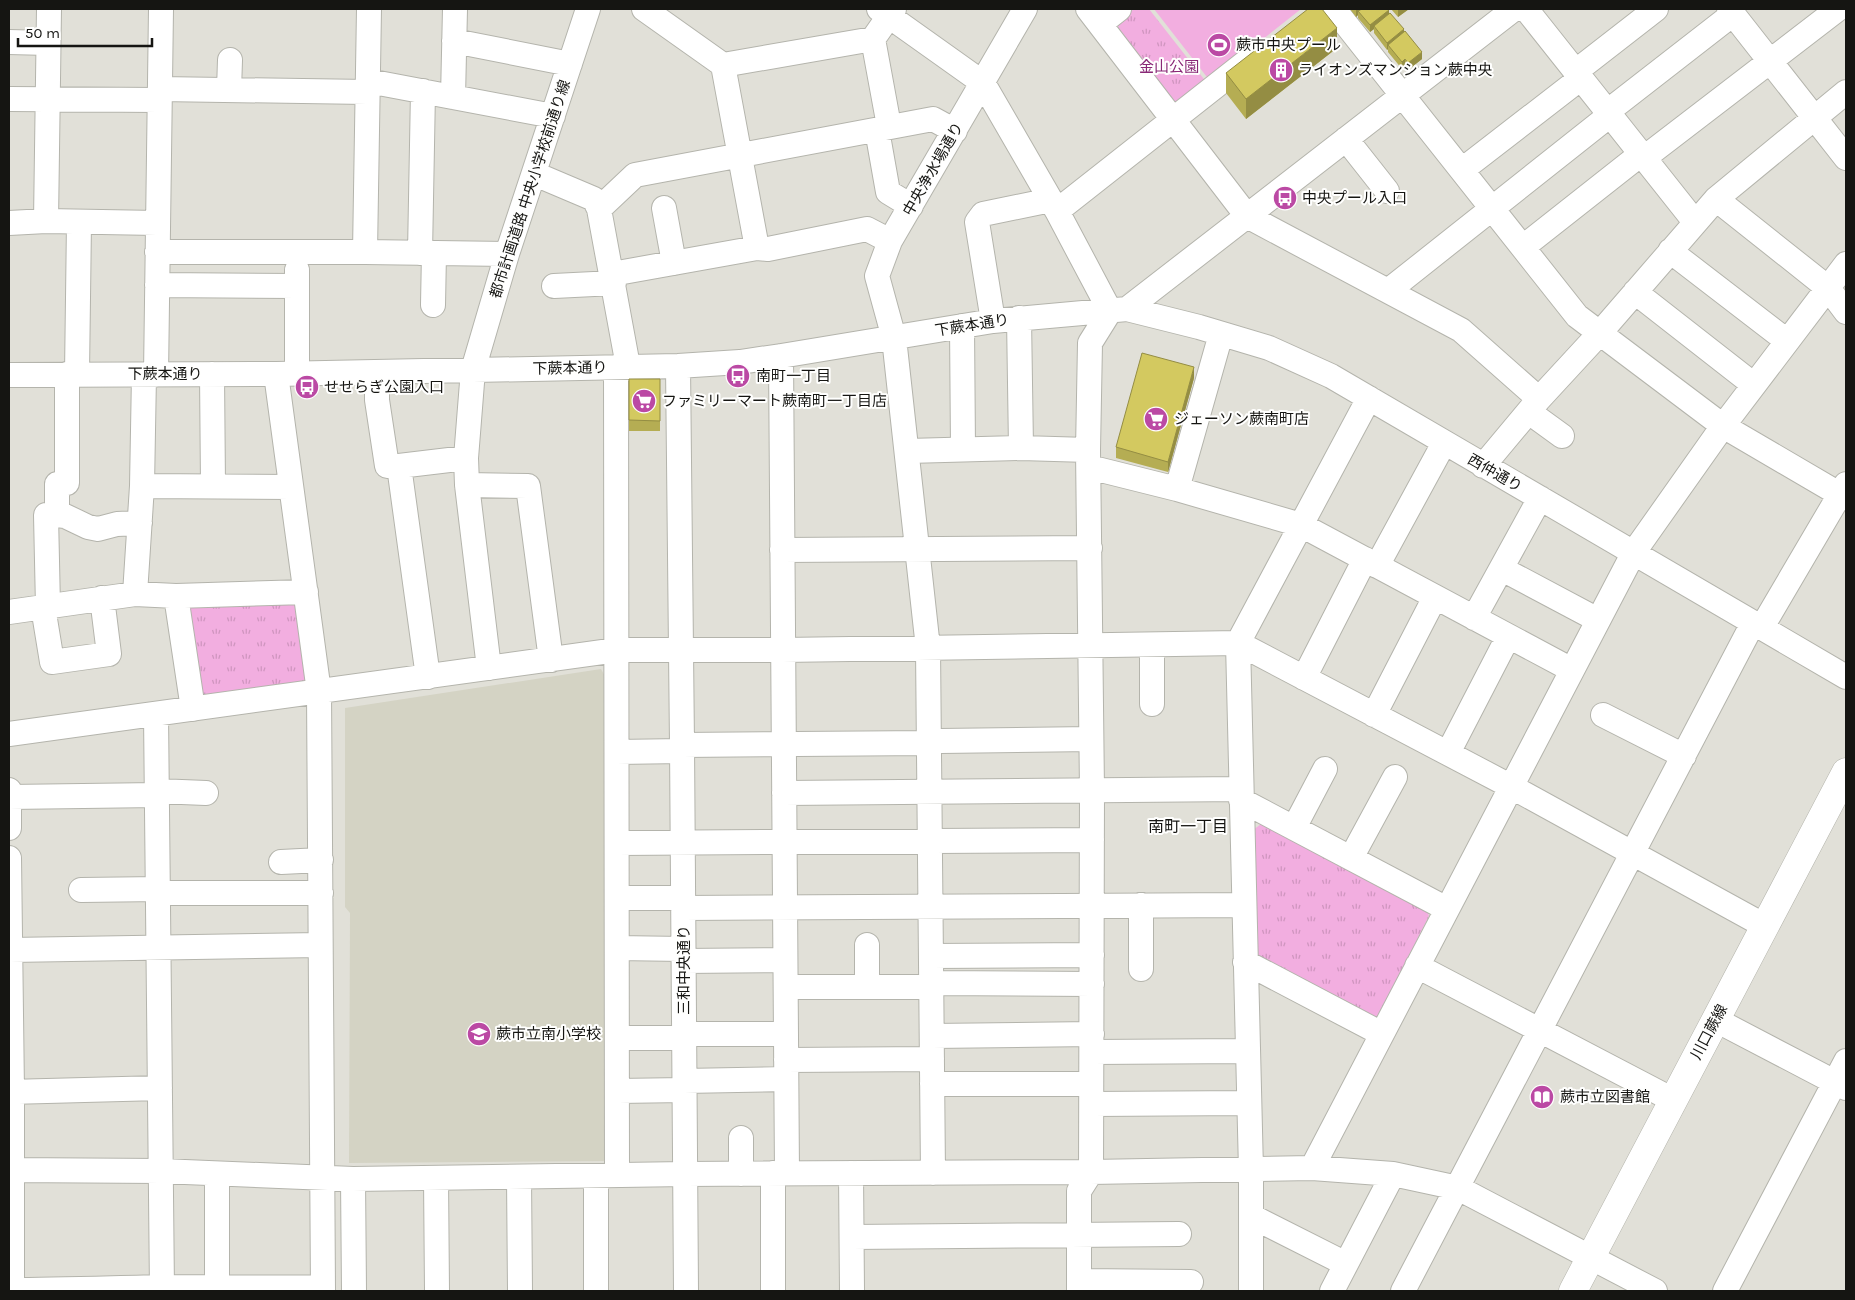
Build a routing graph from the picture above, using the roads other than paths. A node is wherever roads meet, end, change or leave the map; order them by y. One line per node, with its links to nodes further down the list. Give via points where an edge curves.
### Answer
1 (49, 9): 20 (street)
2 (161, 9): 32 (street)
3 (369, 9): 28 (street)
4 (455, 9): 18 (street)
5 (644, 9): 25 (street)
6 (1025, 9): 27 (street, 中央浄水場通り)
7 (1119, 9): 16 (street)
8 (1334, 9): 33 (street)
9 (1514, 9): 33 (street)
10 (1526, 9): 26 (street)
11 (1656, 9): 26 (street)
12 (583, 10): 24 (street, 都市計画道路 中央小学校前通り線)
13 (887, 11): 17 (street); 27 (street)
14 (1736, 12): 23 (street); 37 (street)
15 (1832, 13): 23 (street)
16 (1094, 16): 40 (street)
17 (873, 39): 25 (street); 41 (street)
18 (454, 41): 24 (street); 34 (street)
19 (9, 42): 20 (street)
20 (48, 42): 36 (street)
21 (1268, 46): 40 (street)
22 (230, 60): 29 (street)
23 (1769, 60): 39 (street); 45 (street)
24 (570, 64): 38 (street, 都市計画道路 中央小学校前通り線)
25 (723, 65): 44 (street)
26 (1578, 75): 37 (street); 47 (street)
27 (983, 84): 42 (street, 中央浄水場通り); 51 (street)
28 (368, 87): 29 (street); 30 (street); 68 (street)
29 (229, 90): 32 (street)
30 (423, 91): 34 (street); 69 (street)
31 (1846, 92): 39 (street)
32 (160, 94): 36 (street); 61 (street)
33 (1402, 96): 43 (street); 47 (street)
34 (453, 97): 38 (street)
35 (9, 99): 36 (street)
36 (49, 99): 57 (street)
37 (1609, 114): 45 (street); 55 (street)
38 (553, 116): 48 (street, 都市計画道路 中央小学校前通り線)
39 (1814, 117): 46 (street); 50 (street)
40 (1174, 119): 51 (street); 56 (street)
41 (883, 128): 42 (street, via 933,119); 44 (street); 52 (street, via 888,192)
42 (955, 132): 52 (street, 中央浄水場通り)
43 (1346, 139): 49 (street); 56 (street)
44 (740, 154): 54 (street, via 635,175); 64 (street)
45 (1642, 156): 60 (street); 63 (street)
46 (1846, 158)
47 (1462, 170): 55 (street)
48 (535, 174): 54 (street, via 594,199); 70 (street, 都市計画道路 中央小学校前通り線)
49 (1387, 191)
50 (1716, 199): 60 (street); 77 (street)
51 (1054, 205): 81 (street); 84 (street, via 982,214 977,222)
52 (911, 206): 62 (street, 中央浄水場通り)
53 (664, 208): 71 (street)
54 (599, 209): 73 (street)
55 (1492, 209): 63 (street); 78 (street)
56 (1247, 216): 78 (street); 81 (street)
57 (46, 221): 58 (street); 59 (street)
58 (9, 222)
59 (79, 222): 61 (street); 95 (street)
60 (1694, 222): 65 (street)
61 (158, 223): 66 (street)
62 (890, 241): 64 (street, via 867,229); 88 (street, 中央浄水場通り, via 876,276)
63 (1523, 247): 87 (street, via 1577,316)
64 (757, 248): 71 (street)
65 (1670, 251): 79 (street); 89 (street)
66 (158, 252): 67 (street); 74 (street)
67 (296, 252): 68 (street); 75 (street)
68 (365, 252): 69 (street)
69 (427, 253): 70 (street); 80 (street)
70 (507, 254): 93 (street, 都市計画道路 中央小学校前通り線)
71 (674, 263): 73 (street)
72 (1846, 264): 77 (street)
73 (613, 278): 76 (street); 92 (street)
74 (157, 285): 75 (street); 99 (street)
75 (297, 286): 97 (street)
76 (554, 286)
77 (1828, 288): 82 (street); 89 (street)
78 (1388, 291): 102 (street, via 1461,330)
79 (1635, 292): 87 (street); 100 (street)
80 (433, 305)
81 (1118, 310): 83 (street, 下蕨本通り); 86 (street, 西仲通り); 110 (street, via 1090,343)
82 (1846, 312)
83 (1019, 318): 84 (street, 下蕨本通り); 106 (street)
84 (993, 321): 85 (street, 下蕨本通り)
85 (962, 326): 88 (street, 下蕨本通り); 107 (street)
86 (1221, 334): 101 (street, 西仲通り, via 1278,352); 117 (street)
87 (1600, 334): 102 (street); 103 (street)
88 (894, 338): 90 (street, 下蕨本通り); 108 (street, 中央浄水場通り)
89 (1787, 341): 100 (street)
90 (781, 356): 91 (street, 下蕨本通り); 124 (street)
91 (678, 366): 92 (street, 下蕨本通り); 145 (street, 三和中央通り)
92 (622, 367): 93 (street, 下蕨本通り); 144 (street)
93 (474, 370): 94 (street, 下蕨本通り); 109 (street, 都市計画道路 中央小学校前通り線)
94 (378, 372): 97 (street, 下蕨本通り); 111 (street, via 377,400 387,466)
95 (72, 374): 98 (street, 下蕨本通り); 99 (street, 下蕨本通り); 120 (street, via 66,484 57,484)
96 (212, 374): 97 (street, 下蕨本通り); 99 (street, 下蕨本通り); 115 (street)
97 (286, 374): 116 (street)
98 (9, 375)
99 (150, 375): 114 (street)
100 (1754, 385): 103 (street)
101 (1369, 398): 105 (street, 西仲通り); 122 (street)
102 (1534, 405): 104 (street); 112 (street)
103 (1723, 426): 118 (street); 126 (street)
104 (1562, 436)
105 (1444, 443): 112 (street, 西仲通り); 127 (street)
106 (1021, 448): 107 (street); 110 (street)
107 (963, 450): 108 (street)
108 (908, 451): 125 (street, 中央浄水場通り)
109 (466, 458): 111 (street); 113 (street, 都市計画道路 中央小学校前通り線)
110 (1089, 458): 117 (street); 123 (street)
111 (399, 466): 150 (street)
112 (1483, 466): 119 (street, 西仲通り)
113 (467, 485): 147 (street, via 528,486); 148 (street, 都市計画道路 中央小学校前通り線)
114 (142, 486): 115 (street); 121 (street)
115 (213, 486): 116 (street)
116 (291, 487): 129 (street)
117 (1177, 489): 122 (street)
118 (1844, 492): 138 (street)
119 (1540, 498): 126 (street, 西仲通り); 128 (street)
120 (57, 515): 121 (street, via 98,529); 134 (street, via 46,516)
121 (140, 523): 130 (street)
122 (1301, 525): 127 (street); 140 (street)
123 (1090, 548): 125 (street); 142 (street)
124 (782, 550): 125 (street); 146 (street)
125 (918, 550): 143 (street, 中央浄水場通り)
126 (1634, 552): 137 (street); 138 (street, 西仲通り)
127 (1371, 563): 132 (street); 152 (street)
128 (1502, 569): 136 (street); 137 (street)
129 (306, 592): 131 (street); 153 (street)
130 (135, 594): 131 (street); 133 (street)
131 (176, 596): 155 (street)
132 (1435, 597): 136 (street); 157 (street)
133 (102, 598): 134 (street); 134 (street, via 109,654 52,662)
134 (45, 607): 135 (street)
135 (9, 612)
136 (1474, 618): 139 (street)
137 (1598, 620): 149 (street)
138 (1757, 625): 151 (street, 西仲通り); 166 (street)
139 (1508, 636): 149 (street); 165 (street)
140 (1238, 643): 141 (street); 152 (street); 177 (street)
141 (1152, 645): 142 (street); 154 (street)
142 (1090, 646): 143 (street); 160 (street)
143 (928, 648): 146 (street); 161 (street, 中央浄水場通り)
144 (617, 650): 145 (street); 147 (street); 164 (street)
145 (681, 650): 146 (street); 163 (street, 三和中央通り)
146 (783, 650): 162 (street)
147 (552, 660): 148 (street)
148 (489, 668): 150 (street)
149 (1572, 670): 170 (street)
150 (428, 677): 153 (street)
151 (1846, 677)
152 (1304, 678): 157 (street)
153 (320, 692): 155 (street); 189 (street)
154 (1152, 704)
155 (193, 709): 156 (street)
156 (156, 714): 159 (street); 174 (street)
157 (1374, 714): 165 (street)
158 (1603, 715): 166 (street)
159 (9, 734)
160 (1091, 739): 161 (street); 173 (street)
161 (929, 743): 162 (street); 172 (street, 中央浄水場通り)
162 (784, 744): 163 (street); 176 (street)
163 (682, 748): 164 (street); 183 (street, 三和中央通り)
164 (617, 752): 182 (street)
165 (1448, 754): 170 (street)
166 (1684, 756): 186 (street)
167 (1324, 769): 180 (street)
168 (1846, 772): 203 (main road, 川口蕨線)
169 (1395, 777): 188 (street)
170 (1510, 786): 186 (street); 202 (street)
171 (9, 790): 178 (street)
172 (929, 791): 173 (street); 176 (street); 185 (street, 中央浄水場通り)
173 (1092, 791): 177 (street); 181 (street)
174 (157, 793): 175 (street); 178 (street); 192 (street)
175 (206, 793)
176 (784, 793): 184 (street)
177 (1241, 795): 180 (street); 199 (street)
178 (9, 797): 179 (street)
179 (9, 828)
180 (1294, 828): 188 (street)
181 (1092, 840): 185 (street); 197 (street)
182 (617, 842): 183 (street); 195 (street)
183 (683, 842): 184 (street); 196 (street, 三和中央通り)
184 (784, 842): 185 (street); 200 (street)
185 (930, 842): 201 (street, 中央浄水場通り)
186 (1633, 854): 203 (street); 222 (street)
187 (9, 858): 194 (street)
188 (1351, 858): 202 (street)
189 (321, 860): 190 (street); 193 (street)
190 (281, 862)
191 (82, 890): 192 (street)
192 (159, 891): 193 (street); 207 (street)
193 (321, 893): 205 (street)
194 (9, 898): 204 (street)
195 (618, 898): 196 (street); 208 (street)
196 (683, 903): 200 (street); 209 (street, 三和中央通り)
197 (1092, 905): 198 (street); 201 (street); 210 (street)
198 (1141, 905): 199 (street); 215 (street)
199 (1244, 905): 213 (street)
200 (785, 906): 201 (street); 212 (street)
201 (930, 906): 211 (street, 中央浄水場通り)
202 (1447, 909): 214 (street)
203 (1765, 926): 221 (main road, 川口蕨線)
204 (10, 945): 207 (street); 220 (street)
205 (320, 945): 207 (street); 256 (street)
206 (867, 945): 219 (street)
207 (158, 947): 236 (street)
208 (618, 948): 209 (street); 226 (street)
209 (684, 955): 212 (street); 225 (street, 三和中央通り)
210 (1092, 955): 211 (street); 216 (street)
211 (931, 956): 217 (street, 中央浄水場通り)
212 (785, 960): 218 (street)
213 (1245, 962): 224 (street); 230 (street)
214 (1417, 966): 222 (street); 224 (street)
215 (1141, 969)
216 (1092, 984): 217 (street); 228 (street)
217 (931, 985): 219 (street); 229 (street, 中央浄水場通り)
218 (786, 987): 219 (street); 223 (street)
219 (867, 987)
220 (10, 992): 227 (street)
221 (1716, 1020): 234 (street); 240 (main road, 川口蕨線)
222 (1540, 1031): 240 (street); 260 (street)
223 (786, 1034): 225 (street); 232 (street)
224 (1382, 1034): 243 (street)
225 (684, 1036): 226 (street); 235 (street, 三和中央通り)
226 (618, 1038): 237 (street)
227 (10, 1042): 238 (street)
228 (1092, 1043): 229 (street); 230 (street); 239 (street)
229 (932, 1048): 232 (street); 233 (street, 中央浄水場通り)
230 (1247, 1050): 241 (street)
231 (1846, 1061): 234 (street)
232 (786, 1070): 235 (street); 249 (street)
233 (932, 1084): 239 (street); 247 (street, 中央浄水場通り)
234 (1841, 1085): 287 (street)
235 (684, 1086): 237 (street); 252 (street, 三和中央通り)
236 (160, 1088): 238 (street); 246 (street)
237 (618, 1091): 255 (street)
238 (10, 1092): 244 (street)
239 (1092, 1094): 241 (street); 248 (street)
240 (1673, 1100): 266 (main road, 川口蕨線)
241 (1249, 1103): 245 (street)
242 (741, 1138): 253 (street)
243 (1312, 1168): 245 (street); 254 (street)
244 (10, 1170): 246 (street); 265 (street)
245 (1250, 1170): 248 (street); 261 (street)
246 (161, 1171): 251 (street); 271 (street)
247 (933, 1172): 248 (street); 250 (street)
248 (1092, 1172): 263 (street, via 1079,1190)
249 (780, 1173): 250 (street); 253 (street); 281 (street)
250 (851, 1173): 264 (street)
251 (218, 1174): 256 (street); 270 (street)
252 (685, 1174): 253 (street); 255 (street); 280 (street, 三和中央通り)
253 (742, 1174)
254 (1393, 1174): 260 (street); 267 (street)
255 (607, 1176): 258 (street); 279 (street)
256 (322, 1178): 259 (street); 272 (street)
257 (436, 1178): 258 (street); 259 (street); 277 (street)
258 (518, 1178): 278 (street)
259 (353, 1179): 276 (street)
260 (1458, 1188): 266 (street); 284 (street)
261 (1251, 1216): 267 (street); 273 (street)
262 (1179, 1234): 263 (street)
263 (1079, 1236): 264 (street); 269 (street)
264 (852, 1237): 282 (street)
265 (10, 1240): 275 (street)
266 (1590, 1258): 285 (main road, 川口蕨線); 286 (street)
267 (1346, 1264): 283 (street)
268 (1192, 1282): 269 (street)
269 (1079, 1286)
270 (217, 1287): 271 (street); 274 (street)
271 (162, 1289): 275 (street)
272 (323, 1289): 274 (street)
273 (1256, 1289)
274 (245, 1290)
275 (11, 1291)
276 (354, 1291)
277 (437, 1291)
278 (520, 1291)
279 (596, 1291)
280 (686, 1291)
281 (774, 1291)
282 (852, 1291)
283 (1332, 1291)
284 (1403, 1291)
285 (1573, 1291)
286 (1655, 1291)
287 (1725, 1291)

